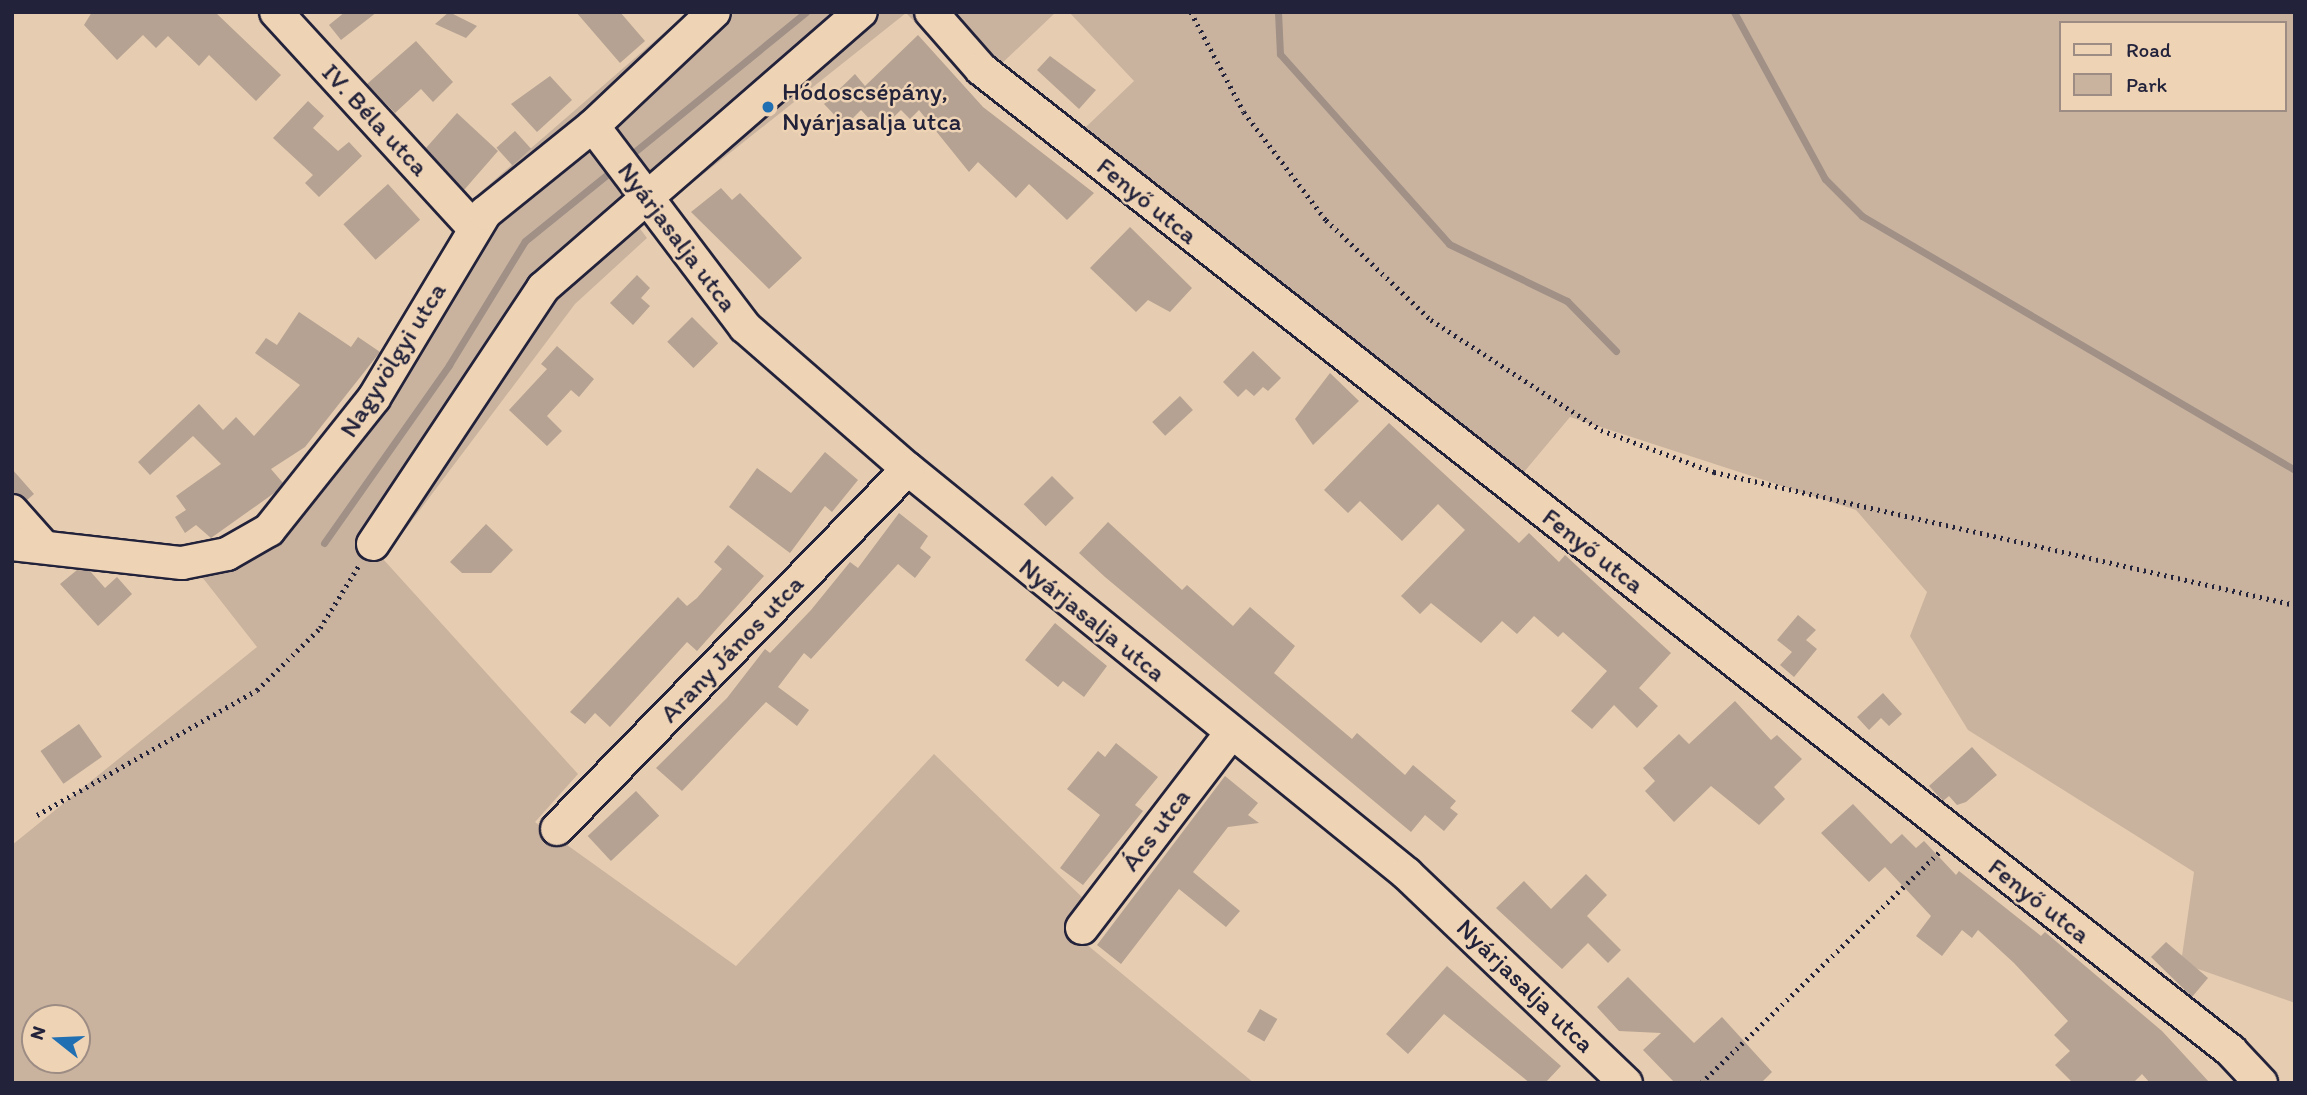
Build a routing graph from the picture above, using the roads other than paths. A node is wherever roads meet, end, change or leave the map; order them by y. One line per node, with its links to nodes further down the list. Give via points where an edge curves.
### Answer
1 (276, 12): 7 (street, IV. Béla utca)
2 (714, 12): 5 (street, Nagyvölgyi utca)
3 (861, 12): 6 (street)
4 (931, 12): 17 (street, Fenyő utca, via 992,78 2231,1051)
5 (593, 126): 6 (street, Nyárjasalja utca); 7 (street, Nagyvölgyi utca)
6 (629, 173): 8 (street, Nyárjasalja utca, via 745,327); 11 (street, via 543,288)
7 (474, 228): 12 (street, Nagyvölgyi utca, via 374,398 269,530 227,554 182,563)
8 (908, 470): 13 (street, Nyárjasalja utca); 14 (street, Arany János utca)
9 (12, 511): 12 (street)
10 (12, 544): 12 (street, Nagyvölgyi utca)
11 (373, 544)
12 (43, 546)
13 (1231, 733): 15 (street, Ács utca); 16 (street, Nyárjasalja utca, via 1407,874)
14 (557, 829)
15 (1082, 928)
16 (1626, 1083)
17 (2262, 1083)

